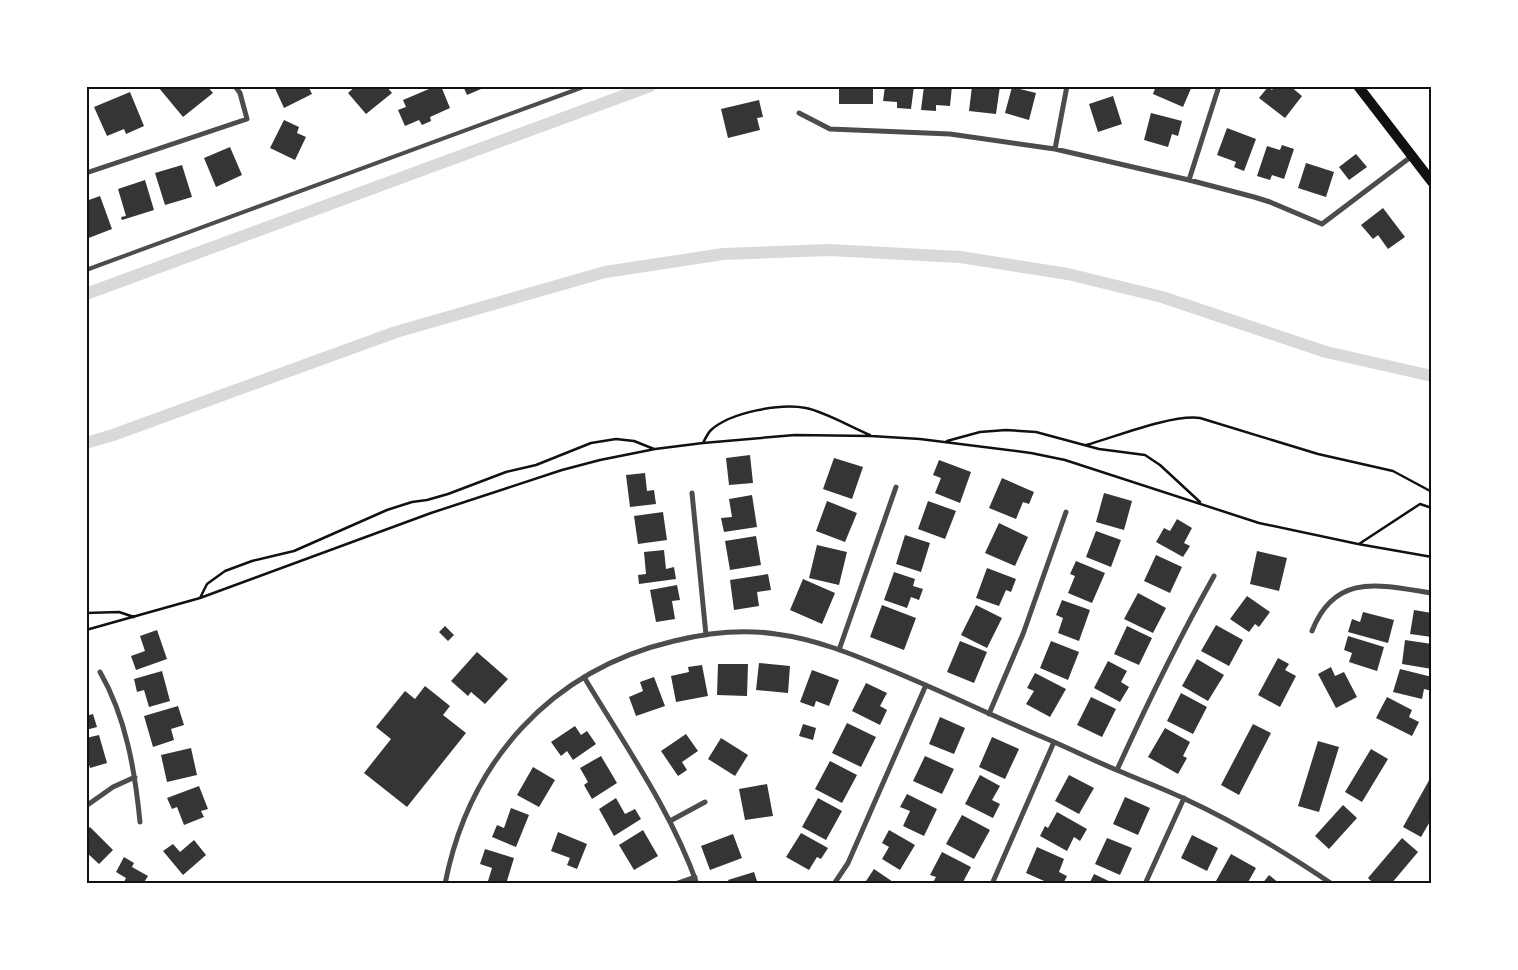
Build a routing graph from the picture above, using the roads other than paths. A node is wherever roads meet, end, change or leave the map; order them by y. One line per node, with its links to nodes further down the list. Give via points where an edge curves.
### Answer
1 (235, 86): 9 (street, via 247,119)
2 (586, 86): 12 (lane)
3 (1067, 86): 7 (street)
4 (1219, 86): 10 (street)
5 (1358, 86): 8 (main road)
6 (799, 113): 7 (street, via 830,129 950,134)
7 (1055, 148): 10 (street)
8 (1412, 156): 10 (street, via 1322,224 1270,202); 11 (main road)
9 (86, 173)
10 (1189, 180)
11 (1432, 182)
12 (86, 270)
13 (896, 487): 20 (street)
14 (692, 493): 19 (street)
15 (1066, 512): 24 (street, via 1023,634)
16 (1214, 576): 26 (street, via 1164,668)
17 (1432, 593): 18 (street, via 1383,586 1348,590 1331,600 1318,615)
18 (1312, 631)
19 (706, 635): 20 (street, via 774,633); 22 (street, via 642,650)
20 (840, 650): 23 (street)
21 (100, 672): 27 (street, via 113,697)
22 (584, 677): 31 (street); 34 (street, via 536,713 515,734 484,777 456,840)
23 (926, 685): 24 (street); 37 (street, via 848,863)
24 (989, 714): 25 (street)
25 (1054, 742): 26 (street); 38 (street)
26 (1117, 770): 28 (street)
27 (135, 777): 30 (street, via 113,787); 32 (street)
28 (1184, 798): 39 (street); 40 (street, via 1256,836)
29 (705, 802): 31 (street)
30 (86, 806)
31 (670, 821): 33 (street)
32 (140, 822)
33 (695, 877): 35 (street); 36 (street)
34 (445, 884)
35 (675, 884)
36 (697, 884)
37 (834, 884)
38 (992, 884)
39 (1145, 884)
40 (1332, 884)

